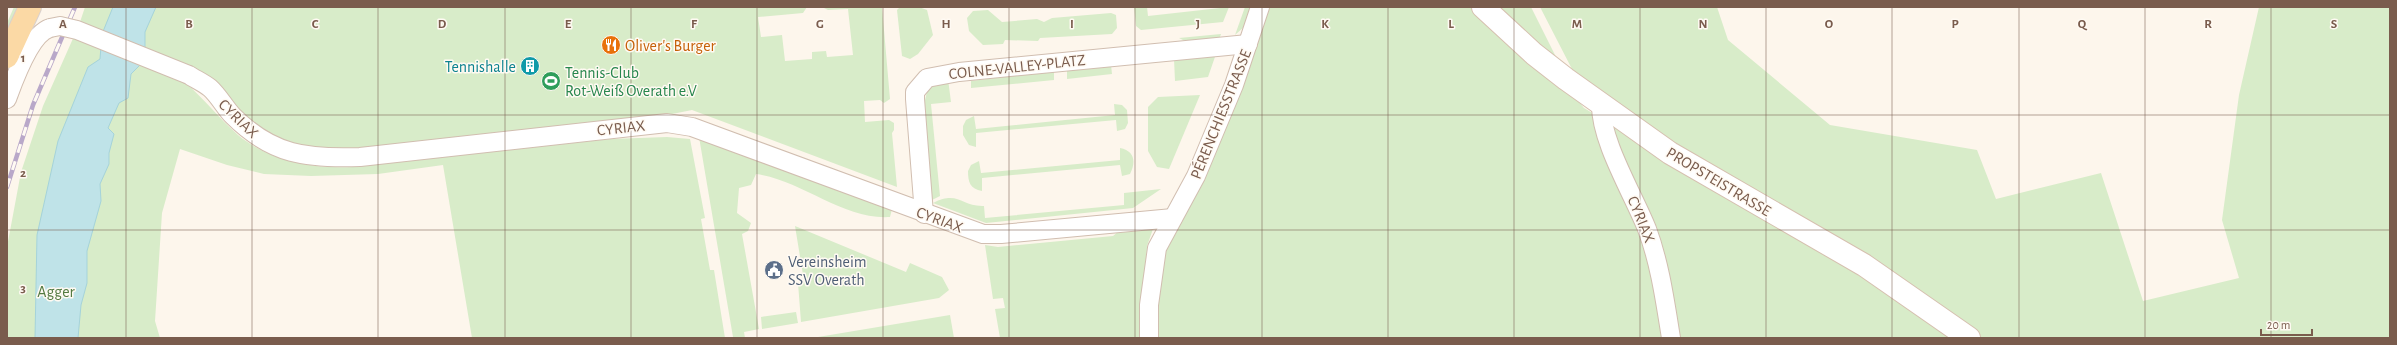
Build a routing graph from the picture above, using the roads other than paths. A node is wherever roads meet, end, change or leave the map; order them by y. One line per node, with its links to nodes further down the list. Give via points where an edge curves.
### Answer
1 (30, 7): 5 (main road)
2 (1260, 7): 4 (street, PÉRENCHIESSTRASSE)
3 (1483, 7): 7 (street, PROPSTEISTRASSE, via 1534,54)
4 (1248, 44): 8 (street, COLNE-VALLEY-PLATZ, via 937,74 927,78 915,92); 9 (street, PÉRENCHIESSTRASSE, via 1196,176)
5 (7, 57)
6 (7, 99): 8 (street, CYRIAX, bridge, via 35,38 44,30 60,26 77,30 188,75 210,87 248,132 261,141 299,155 322,158 360,157 668,123 692,127)
7 (1601, 104): 11 (street, CYRIAX, via 1601,113 1614,154 1647,228 1658,262); 12 (street, PROPSTEISTRASSE, via 1670,153 1864,265)
8 (924, 214): 9 (street, CYRIAX, via 983,234)
9 (1173, 218): 10 (street, via 1157,248 1149,305)
10 (1149, 338)
11 (1671, 338)
12 (1969, 338)

